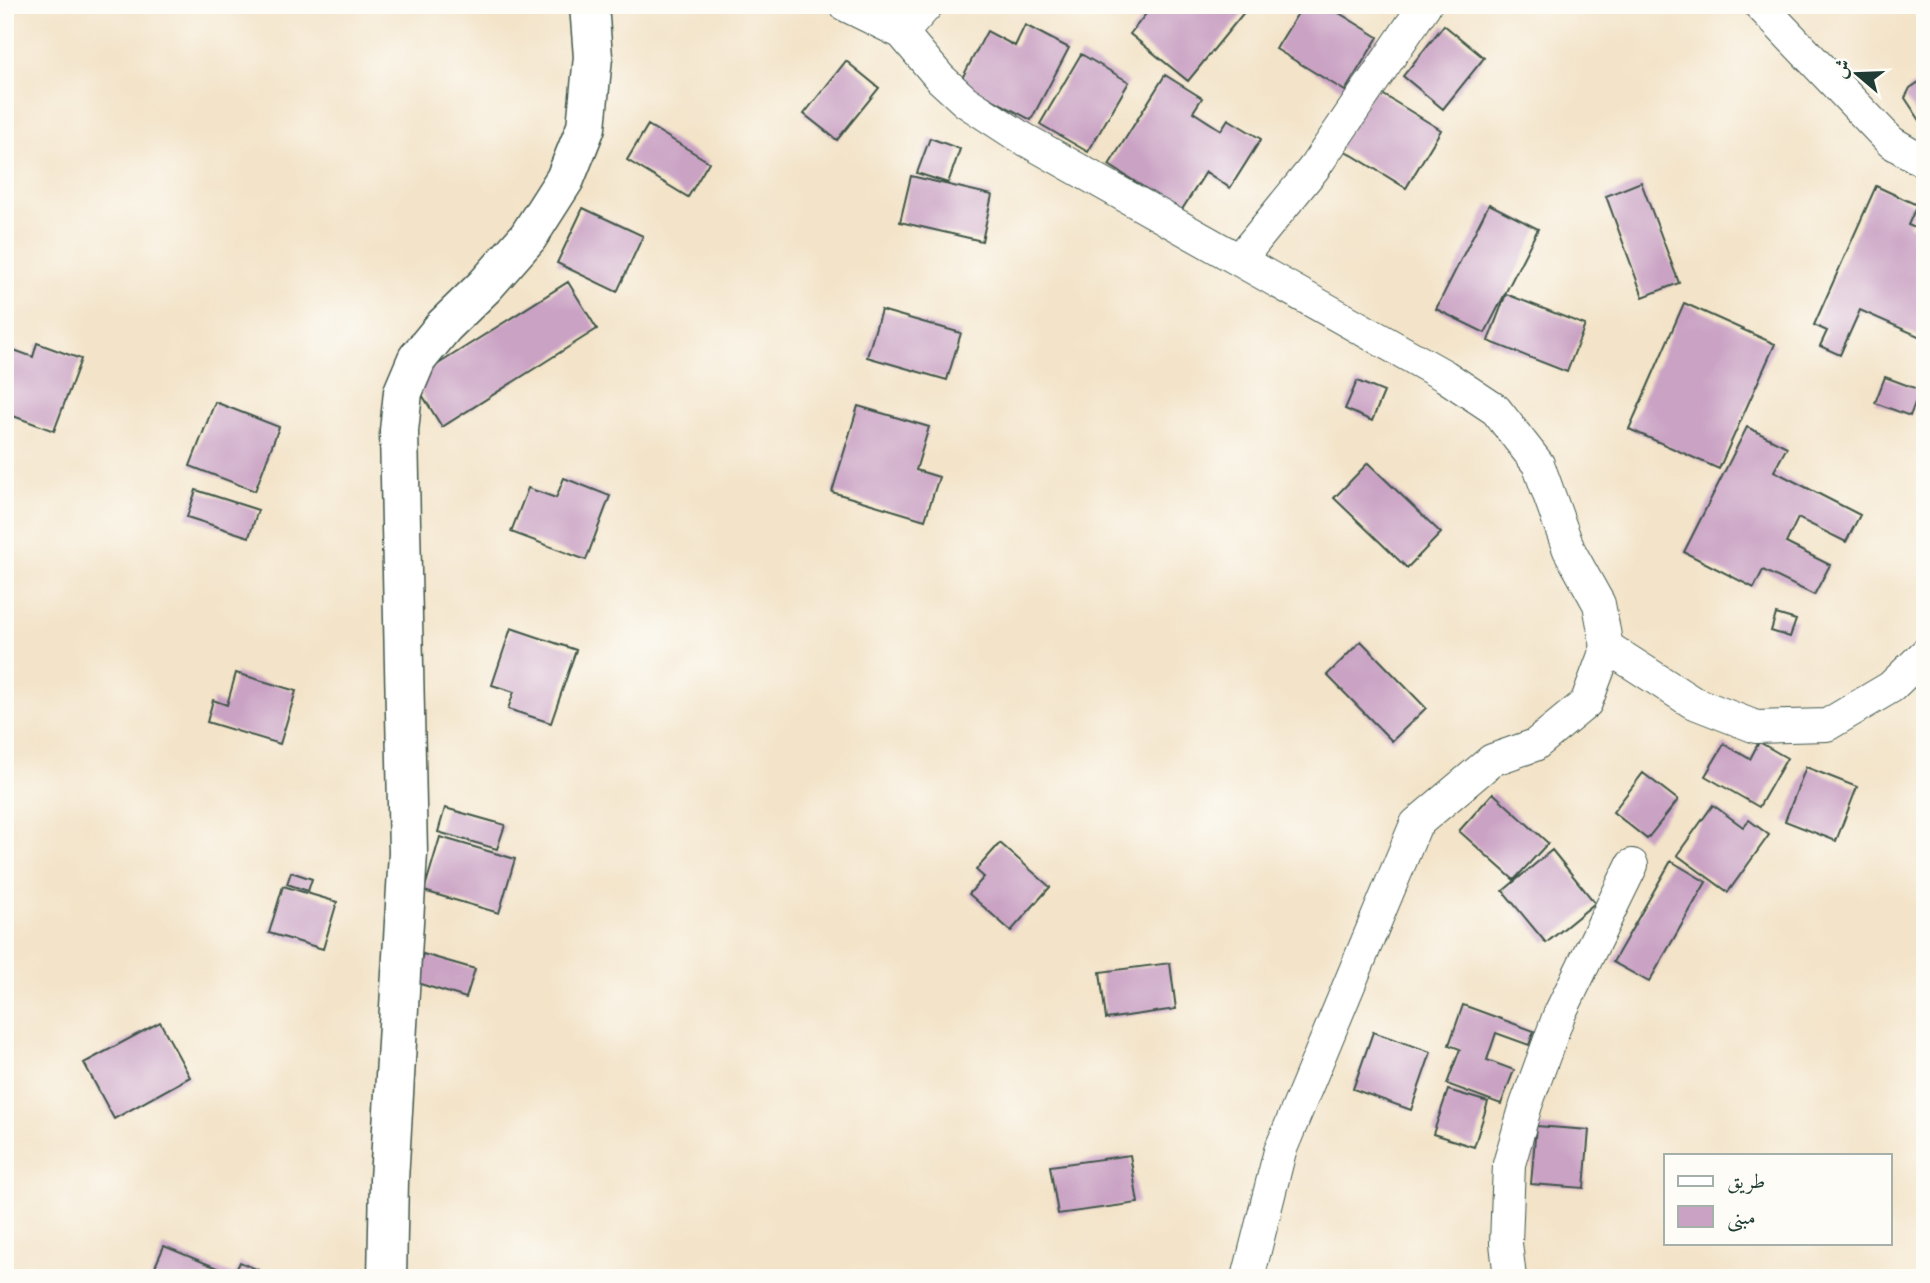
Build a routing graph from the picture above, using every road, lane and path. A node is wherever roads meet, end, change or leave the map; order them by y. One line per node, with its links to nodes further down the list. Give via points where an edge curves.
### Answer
1 (589, 5): 12 (main road, via 593,57 586,127 565,179 528,237 417,359 403,392 399,431 408,853 388,1180)
2 (845, 5): 6 (street)
3 (927, 5): 6 (street)
4 (1425, 5): 8 (street, via 1314,168)
5 (1760, 5): 7 (street, via 1891,142)
6 (902, 33): 8 (street, via 965,101 1017,135)
7 (1925, 162)
8 (1240, 259): 9 (street, via 1496,410 1538,464 1569,550 1599,604)
9 (1607, 647): 10 (street, via 1692,702 1756,727 1827,725 1892,687); 13 (street, via 1586,703 1535,745 1492,760 1416,824 1280,1152)
10 (1925, 654)
11 (1632, 865): 14 (street, via 1559,1015 1526,1105 1509,1164 1506,1243)
12 (387, 1278)
13 (1248, 1278)
14 (1510, 1278)

